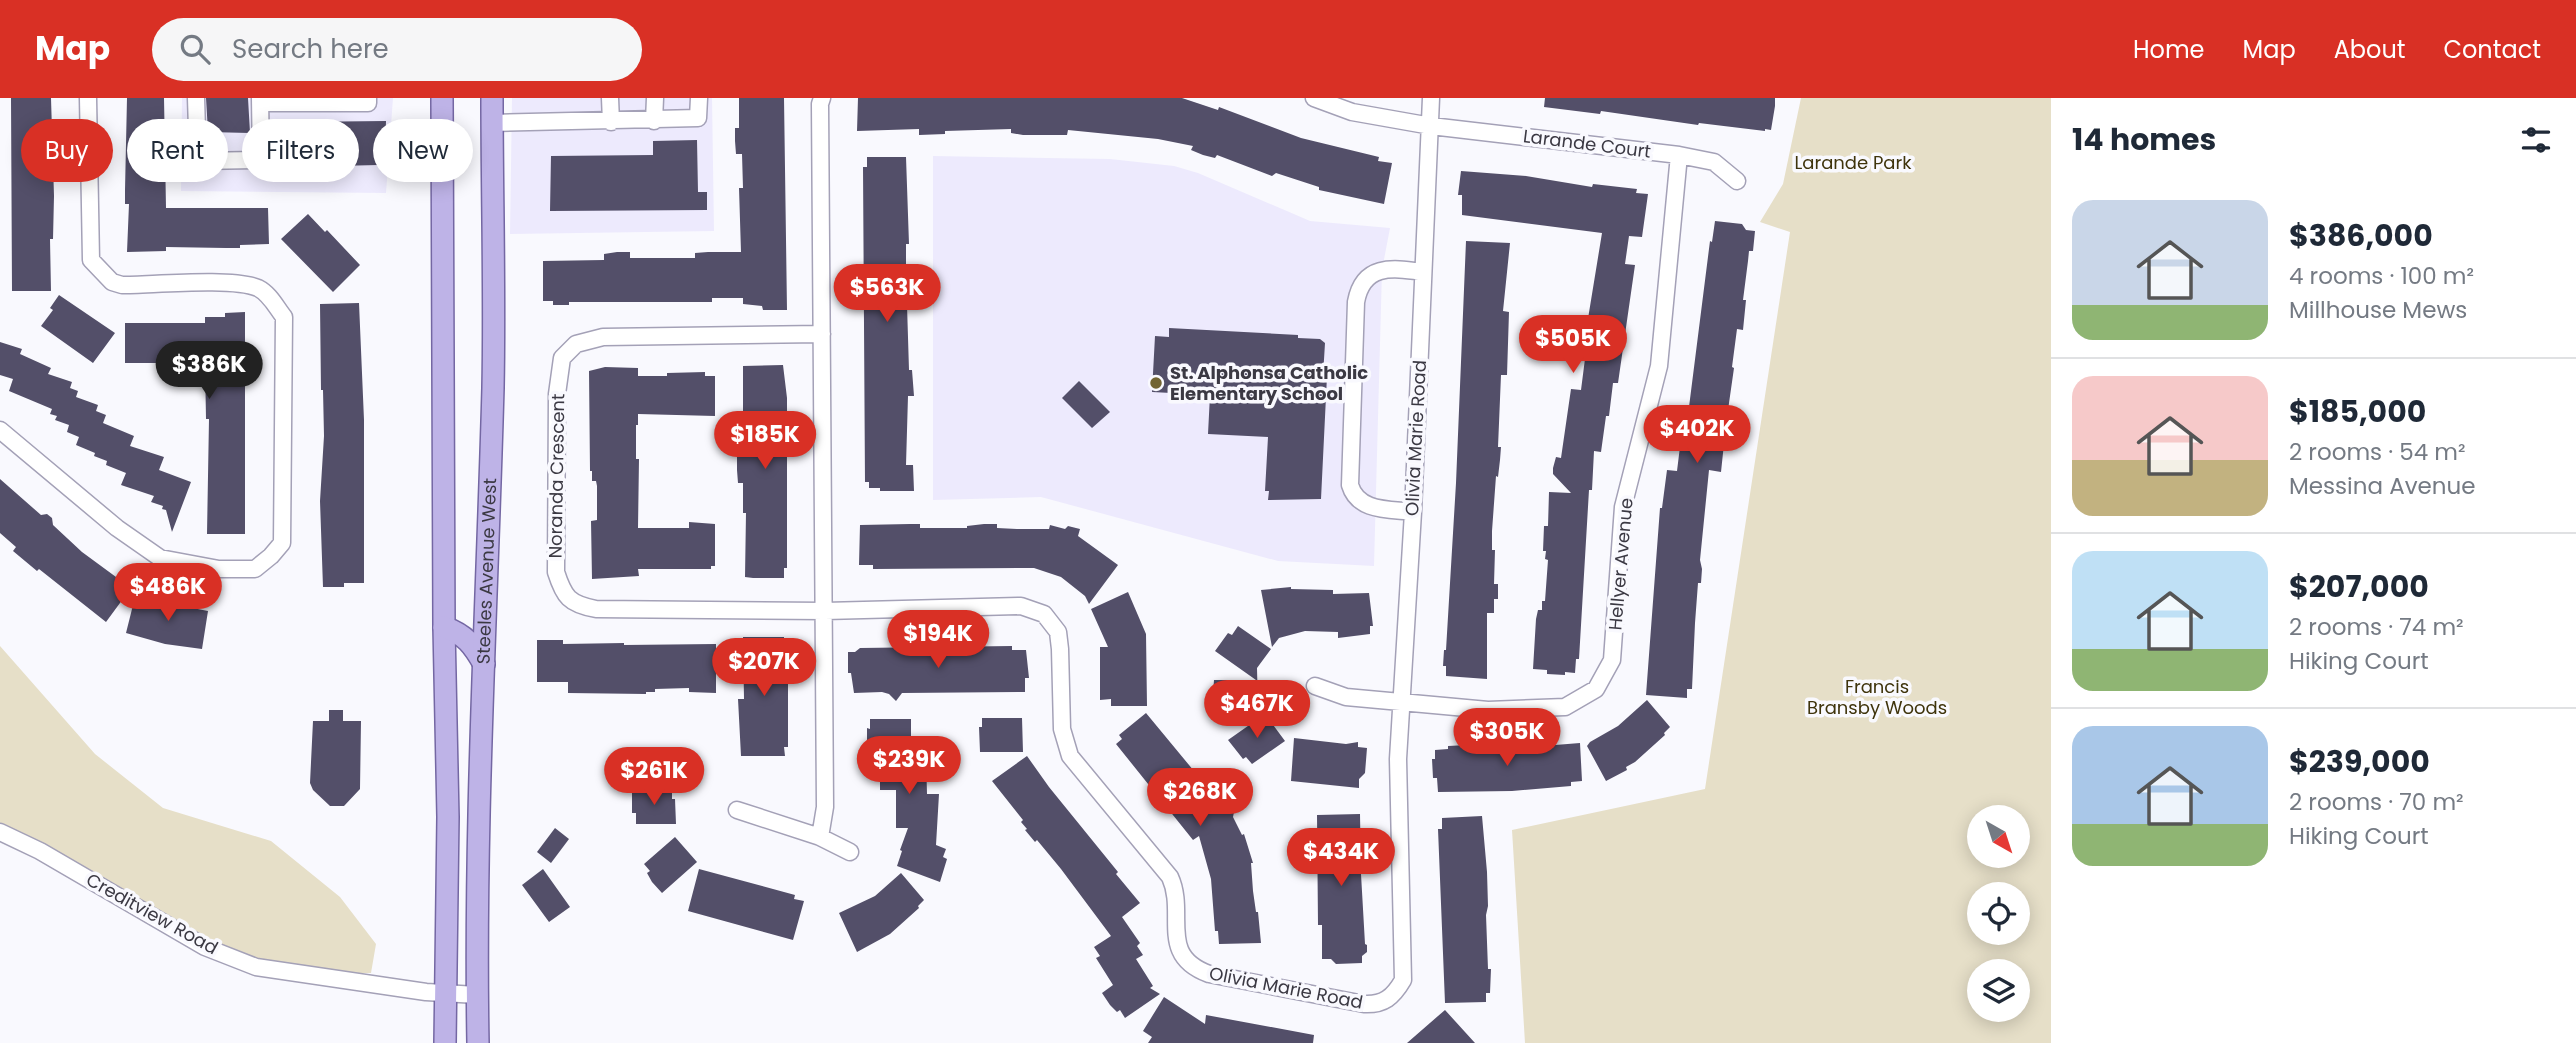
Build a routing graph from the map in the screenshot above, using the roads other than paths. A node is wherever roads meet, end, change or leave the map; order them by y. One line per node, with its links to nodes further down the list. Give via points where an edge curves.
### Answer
1 (89, 98): 21 (street, via 91,260 112,282 122,285 209,283 259,289 284,317 282,543 255,569 219,569 160,558)
2 (195, 98): 12 (street, via 198,161 261,160)
3 (368, 98): 12 (street, via 368,103)
4 (442, 98): 24 (main road)
5 (492, 98): 15 (main road, Steeles Avenue West)
6 (610, 98): 14 (street)
7 (654, 98): 13 (street)
8 (699, 98): 13 (street, via 698,118)
9 (822, 98): 20 (street)
10 (1314, 98): 16 (street, Larande Court, via 1353,112)
11 (1431, 98): 16 (street, Olivia Marie Road)
12 (260, 101)
13 (654, 121): 14 (street)
14 (611, 122): 15 (street)
15 (492, 123): 25 (main road, Steeles Avenue West, via 493,387)
16 (1431, 126): 17 (street, Larande Court); 19 (street, Olivia Marie Road)
17 (1679, 155): 18 (street, Larande Court, via 1714,162); 27 (street, Hellyer Avenue, via 1659,366 1623,507 1612,660 1596,689 1565,707 1488,710)
18 (1737, 181)
19 (1423, 272): 22 (street, Olivia Marie Road); 22 (street, via 1397,268 1377,272 1363,285 1356,302 1350,485 1365,504)
20 (822, 334): 23 (street); 23 (street, Noranda Crescent, via 603,337 576,344 562,358 557,394 556,572 569,600 589,608)
21 (0, 430)
22 (1412, 512): 27 (street, Olivia Marie Road)
23 (825, 611): 27 (street, Olivia Marie Road, via 1021,606 1044,614 1058,632 1062,729 1070,756 1170,877 1183,958 1209,974 1364,1004 1387,1001 1403,980); 30 (street, via 825,807)
24 (444, 627): 25 (main road, via 472,643); 32 (main road)
25 (484, 664): 33 (main road, Steeles Avenue West)
26 (1315, 686): 27 (street, Hellyer Avenue, via 1346,698)
27 (1401, 701)
28 (737, 810): 30 (street)
29 (0, 832): 32 (street, Creditview Road, via 205,947 256,967)
30 (820, 836): 31 (street)
31 (850, 852)
32 (445, 994): 33 (street, Creditview Road); 34 (main road)
33 (477, 995): 35 (main road, Steeles Avenue West)
34 (445, 1043)
35 (478, 1043)

